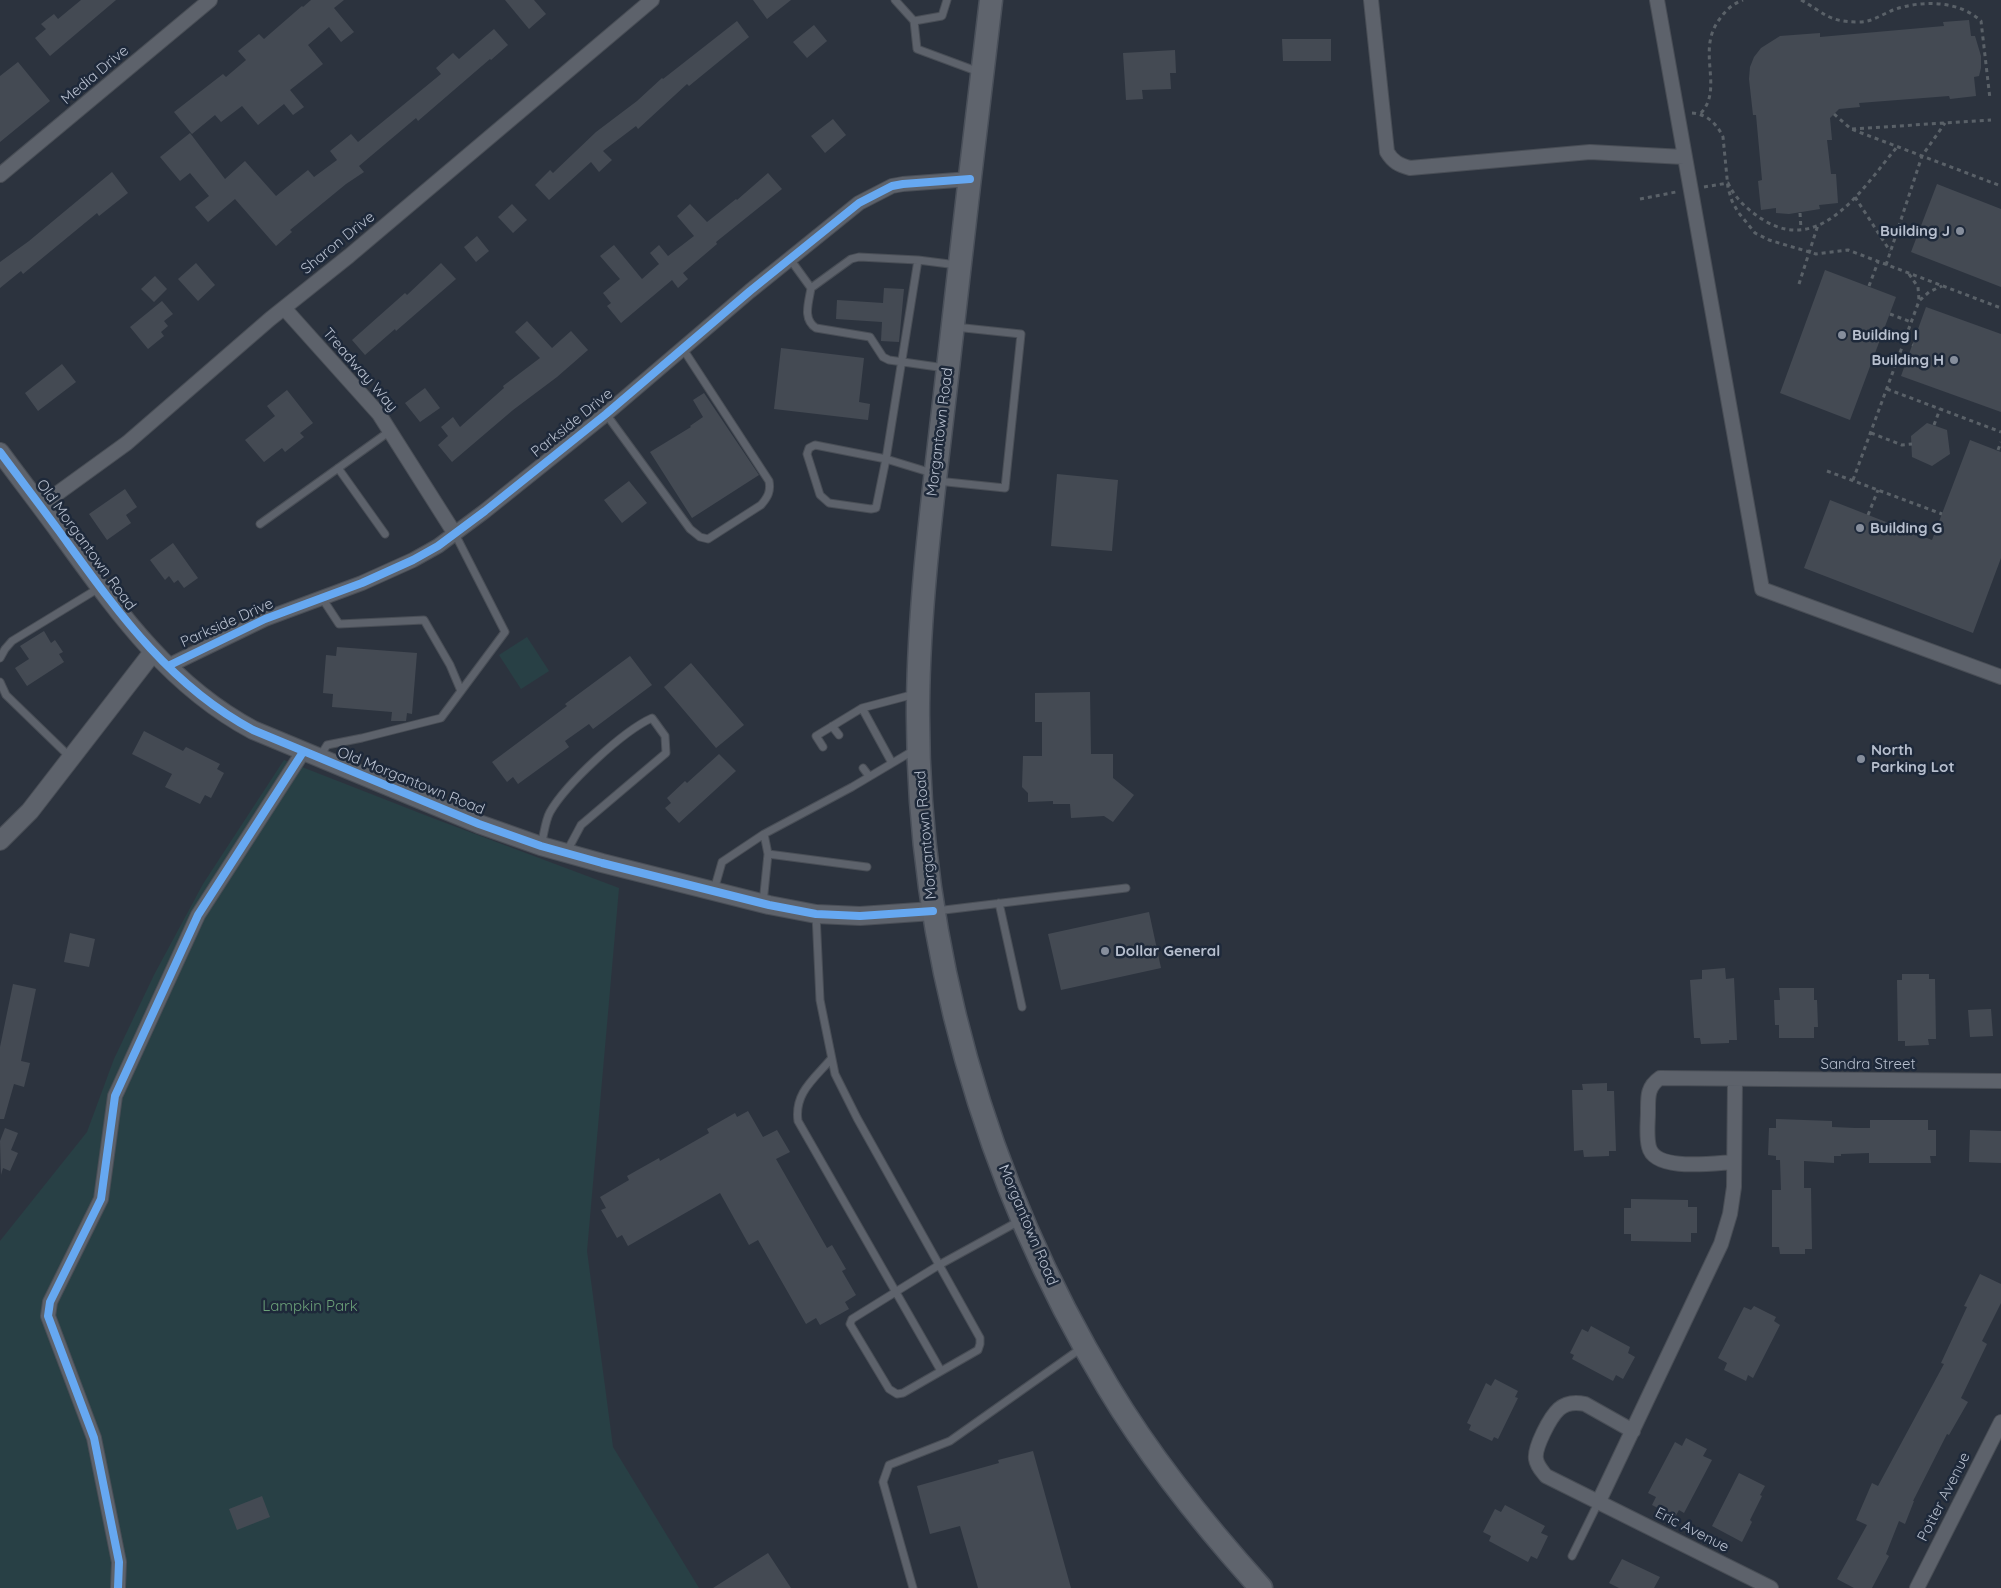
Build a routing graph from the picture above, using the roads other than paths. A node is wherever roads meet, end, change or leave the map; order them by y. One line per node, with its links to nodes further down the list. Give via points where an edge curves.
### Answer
1 (210, 0): 11 (street, Media Drive)
2 (652, 0): 17 (street, Sharon Drive)
3 (895, 0): 8 (lane)
4 (947, 0): 8 (lane, via 942,16)
5 (991, 0): 9 (main road, Morgantown Road)
6 (1371, 0): 10 (street, via 1387,152 1400,166 1410,168 1590,152)
7 (1657, 0): 10 (street)
8 (914, 21): 9 (lane, via 917,49)
9 (982, 73): 12 (main road, Morgantown Road)
10 (1684, 157): 37 (street, via 1762,589)
11 (0, 175)
12 (970, 179): 13 (street, Parkside Drive, via 903,184 881,190 859,203); 15 (main road, Morgantown Road)
13 (790, 258): 16 (lane); 19 (street, Parkside Drive)
14 (918, 260): 15 (lane); 16 (lane, via 859,257); 20 (lane)
15 (960, 265): 18 (main road, Morgantown Road)
16 (812, 288): 20 (lane, via 807,317 810,324 816,328 870,337 883,357)
17 (284, 308): 23 (street, Treadway Way, via 379,414); 28 (street, Sharon Drive, via 127,443)
18 (952, 327): 21 (main road, Morgantown Road); 27 (lane, via 1021,334 1005,488)
19 (683, 349): 22 (street, Parkside Drive); 22 (lane, via 769,481 768,498 761,505 708,539 700,537 690,529)
20 (901, 362): 21 (lane); 25 (lane)
21 (948, 369): 27 (main road, Morgantown Road)
22 (606, 414): 31 (street, Parkside Drive)
23 (390, 431): 26 (lane); 31 (street, Treadway Way)
24 (0, 452): 28 (street, Old Morgantown Road)
25 (886, 459): 25 (lane, via 815,445 806,454 824,500 871,509 878,504); 27 (lane)
26 (338, 468): 29 (lane); 30 (lane)
27 (935, 477): 40 (main road, Morgantown Road, via 921,616)
28 (40, 506): 32 (street, Old Morgantown Road)
29 (260, 524)
30 (386, 534)
31 (456, 534): 33 (street, Parkside Drive, via 413,560); 39 (lane, via 505,632)
32 (99, 588): 34 (street, Old Morgantown Road); 35 (lane, via 12,641)
33 (322, 598): 36 (street, Parkside Drive, via 265,619); 39 (lane, via 339,624 424,620)
34 (153, 652): 36 (street, Old Morgantown Road); 47 (street)
35 (0, 658)
36 (168, 666): 46 (street, Old Morgantown Road, via 232,719)
37 (2001, 677)
38 (0, 682): 47 (lane, via 6,695)
39 (461, 691): 46 (lane, via 442,718 327,745)
40 (918, 693): 41 (lane); 45 (main road, Morgantown Road)
41 (862, 708): 42 (lane); 48 (lane)
42 (832, 726): 43 (lane); 44 (lane, via 816,736)
43 (839, 735)
44 (823, 747)
45 (919, 747): 48 (lane); 63 (main road, Morgantown Road)
46 (311, 755): 55 (street, Old Morgantown Road, via 471,821); 80 (street, via 198,915 115,1096 101,1198 50,1302 48,1316 94,1438 119,1562)
47 (71, 758): 54 (street, via 30,811)
48 (892, 763): 50 (lane)
49 (863, 768): 50 (lane)
50 (869, 776): 52 (lane)
51 (847, 780): 52 (lane)
52 (852, 787): 53 (lane)
53 (764, 834): 57 (lane); 60 (lane, via 722,862)
54 (0, 841)
55 (541, 846): 56 (street, Old Morgantown Road); 56 (lane, via 550,812 579,775 637,725 652,718 666,736 666,753 581,825)
56 (566, 853): 60 (street, Old Morgantown Road)
57 (768, 854): 58 (lane); 61 (lane)
58 (868, 867)
59 (1126, 888): 62 (lane)
60 (714, 891): 61 (street, Old Morgantown Road)
61 (762, 903): 64 (street, Old Morgantown Road)
62 (999, 903): 63 (lane); 65 (lane)
63 (933, 911): 64 (street, Old Morgantown Road, via 860,916); 70 (main road, Morgantown Road, via 951,1000 971,1074)
64 (816, 914): 66 (lane, via 820,1000)
65 (1022, 1008)
66 (831, 1059): 71 (lane, via 843,1092); 72 (lane, via 807,1086 797,1109 798,1121)
67 (1735, 1079): 68 (street, Sandra Street); 69 (street); 69 (street, Sandra Street, via 1660,1078 1648,1092 1649,1147 1654,1156 1674,1164)
68 (2001, 1081)
69 (1734, 1162): 76 (street, via 1730,1214 1721,1244)
70 (1023, 1219): 71 (lane); 73 (main road, Morgantown Road, via 1060,1302)
71 (939, 1266): 72 (lane); 74 (lane, via 980,1338 978,1350)
72 (896, 1292): 74 (lane); 74 (lane, via 852,1319 850,1324 889,1389 897,1394)
73 (1085, 1346): 79 (main road, Morgantown Road, via 1108,1388 1164,1470); 81 (lane, via 950,1441 889,1465 883,1482)
74 (941, 1371)
75 (2001, 1422): 83 (street, Potter Avenue)
76 (1633, 1431): 77 (street); 77 (street, via 1576,1402 1559,1409 1536,1447 1536,1458 1546,1476)
77 (1599, 1501): 78 (lane); 82 (street, Eric Avenue)
78 (1572, 1556)
79 (1259, 1587)
80 (118, 1588)
81 (913, 1588)
82 (1771, 1588)
83 (1917, 1588)

